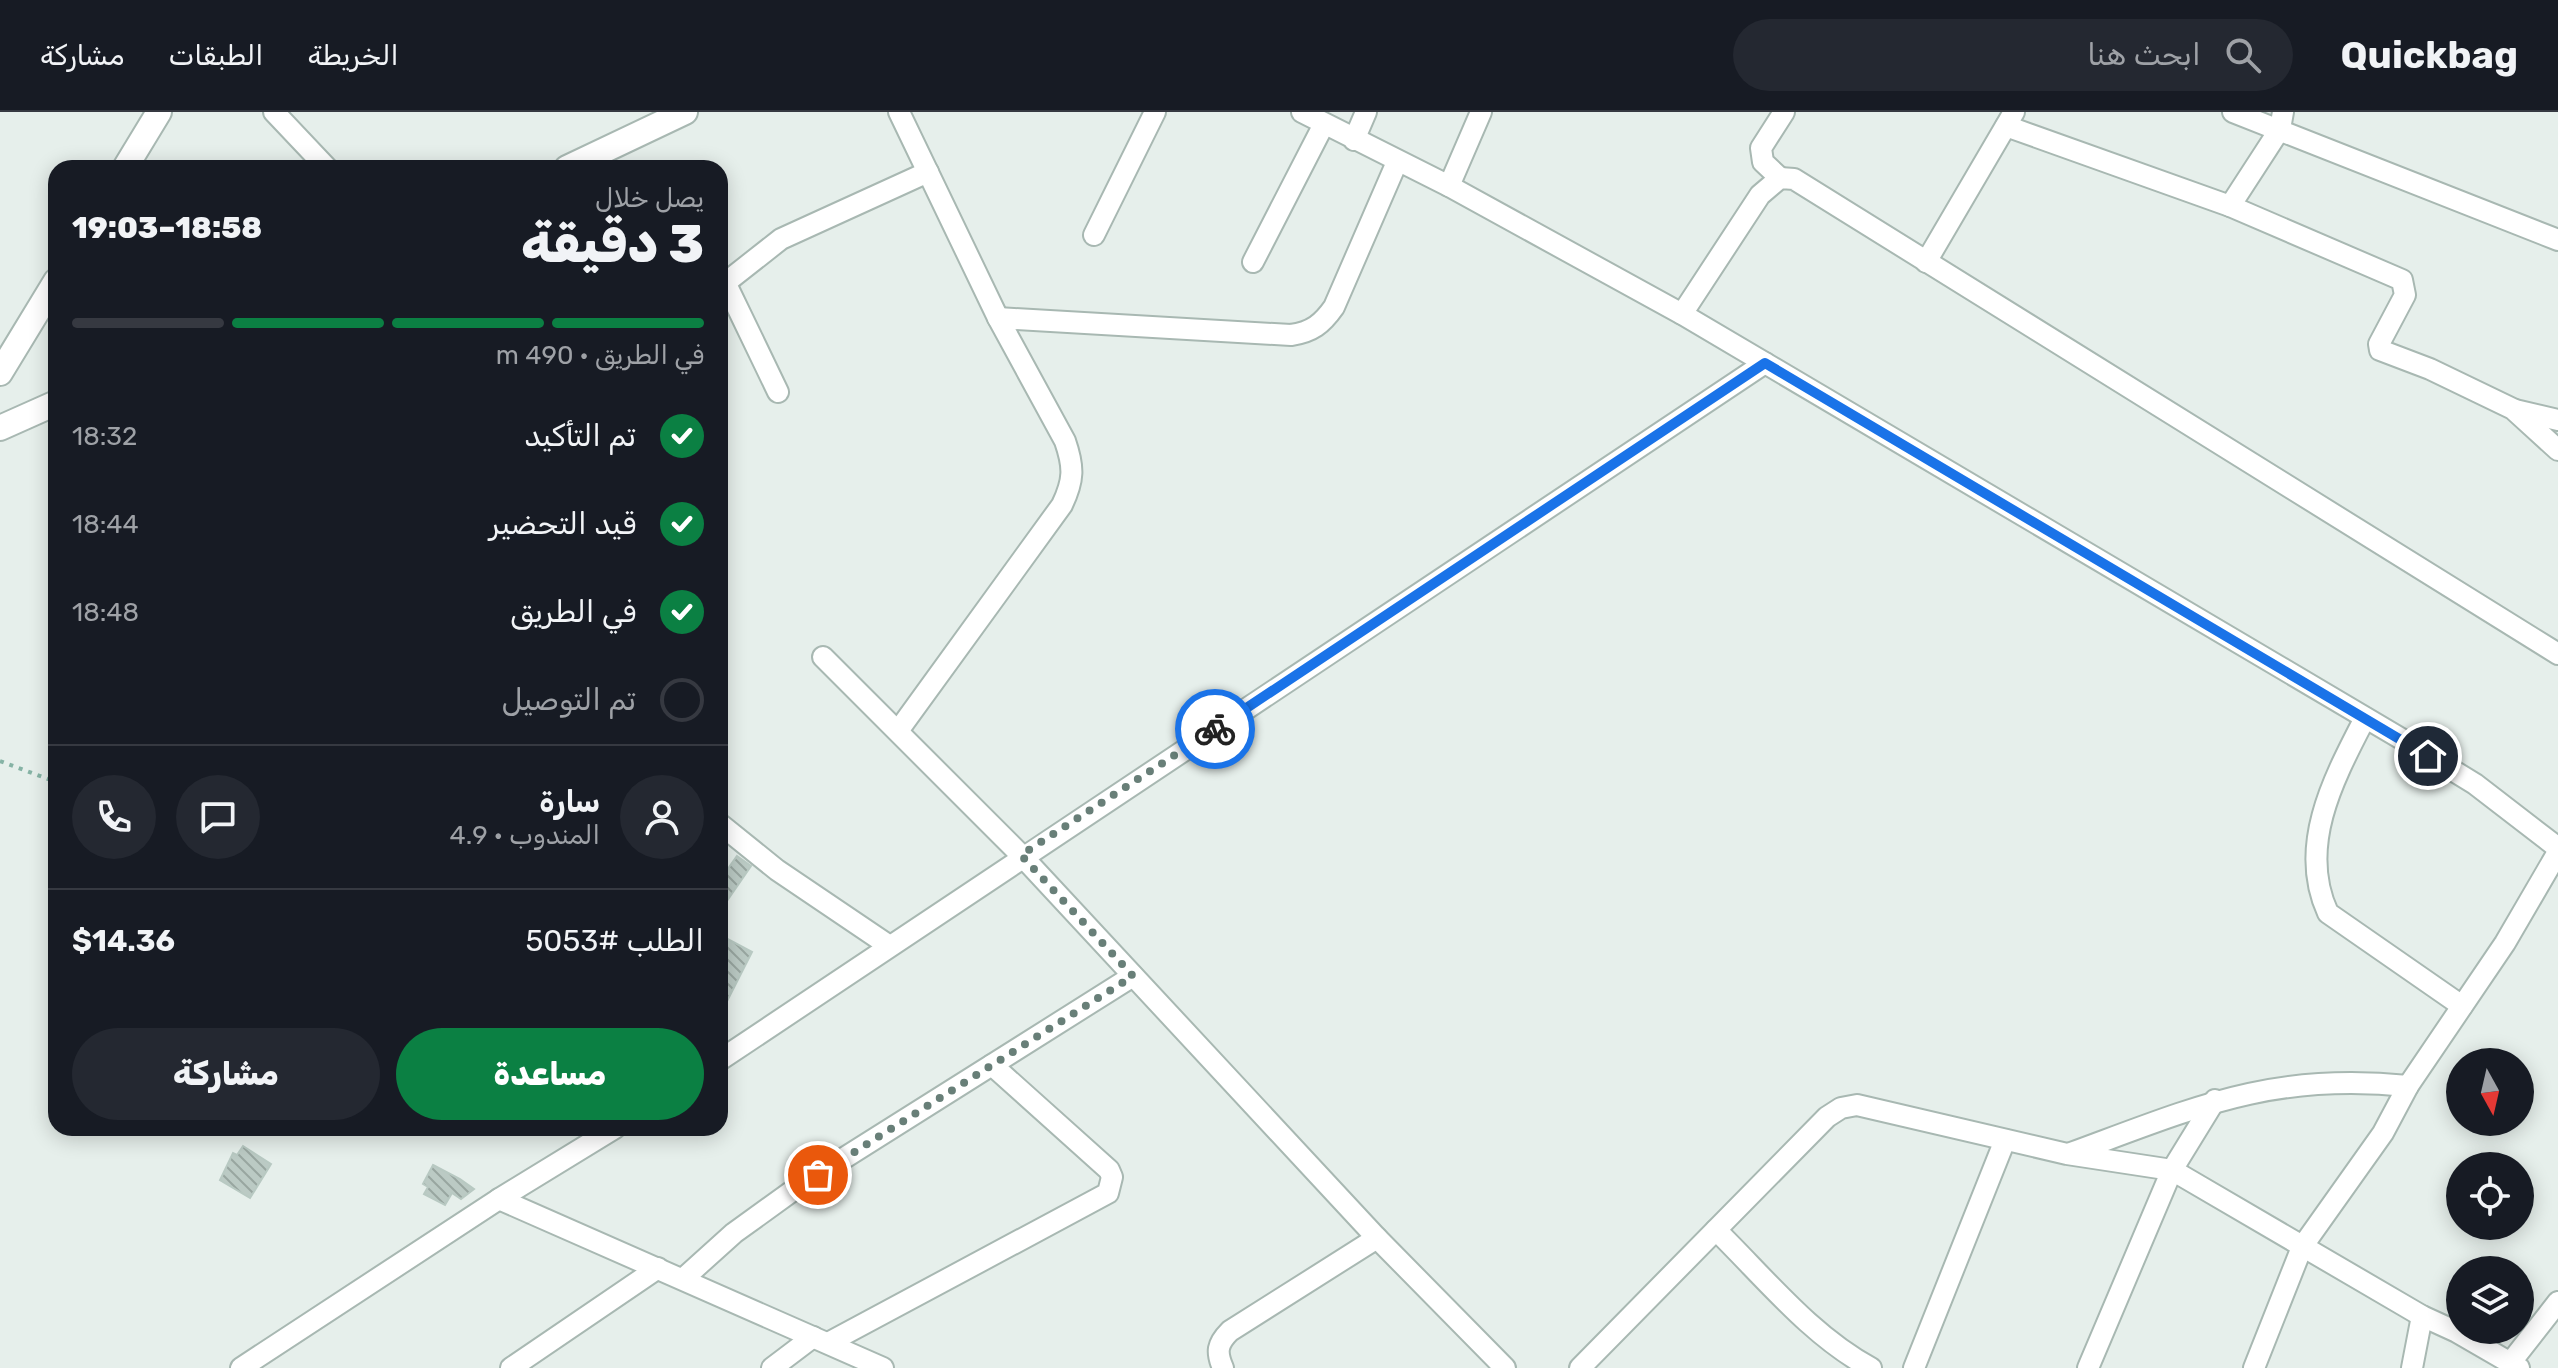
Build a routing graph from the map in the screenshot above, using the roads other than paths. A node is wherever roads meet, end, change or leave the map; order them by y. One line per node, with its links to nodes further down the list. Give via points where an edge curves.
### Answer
1 (159, 112): 15 (street)
2 (274, 112): 16 (street)
3 (685, 112): 17 (street)
4 (899, 112): 19 (street)
5 (1155, 112): 23 (street)
6 (1302, 112): 13 (street)
7 (1366, 112): 14 (street)
8 (1481, 112): 21 (street)
9 (1784, 112): 20 (street, via 1761,148 1763,162)
10 (2233, 112): 12 (street)
11 (2010, 119): 22 (street); 26 (street)
12 (2282, 121): 22 (street); 24 (street)
13 (1324, 124): 14 (street); 25 (street)
14 (1354, 140): 18 (street)
15 (130, 160)
16 (319, 160)
17 (584, 160)
18 (1397, 162): 21 (street); 31 (street, via 1334,307 1309,332 1159,330)
19 (928, 172): 27 (street, via 781,239); 31 (street)
20 (1780, 178): 26 (street, via 1810,187); 30 (street, via 1760,195)
21 (1449, 186): 30 (street)
22 (2230, 206): 36 (street, via 2402,280 2405,295 2380,350)
23 (1094, 235)
24 (2558, 240)
25 (1253, 262)
26 (1926, 262): 40 (street)
27 (728, 281)
28 (48, 294): 33 (street)
29 (728, 295): 34 (street)
30 (1682, 314): 32 (street)
31 (998, 318): 43 (street, via 1065,441 1073,482 1062,505)
32 (1765, 363): 42 (street); 46 (street)
33 (0, 373)
34 (778, 392)
35 (48, 407): 38 (street)
36 (2513, 409): 37 (street); 39 (street)
37 (2558, 420)
38 (0, 428)
39 (2558, 450)
40 (2558, 654)
41 (823, 657): 43 (street)
42 (2365, 718): 45 (street, via 2475,784); 49 (street, via 2325,802 2315,875 2319,894 2328,913)
43 (898, 731): 46 (street)
44 (728, 830): 47 (street)
45 (2558, 850): 49 (street)
46 (1021, 855): 47 (street); 48 (street)
47 (888, 945): 50 (street)
48 (1133, 976): 51 (street); 60 (street)
49 (2462, 1006): 52 (street)
50 (728, 1055)
51 (992, 1065): 63 (street, via 795,1189); 66 (street, via 1109,1170 1108,1193)
52 (2408, 1086): 53 (street, via 2344,1080); 61 (street, via 2383,1133)
53 (2215, 1100): 56 (street); 57 (street)
54 (602, 1136): 58 (street)
55 (2005, 1140): 56 (street); 59 (street, via 1874,1108 1841,1108); 76 (street)
56 (2067, 1154): 57 (street)
57 (2172, 1170): 61 (street); 77 (street)
58 (499, 1199): 62 (street); 68 (street)
59 (1716, 1230): 74 (street); 75 (street, via 1840,1349)
60 (1377, 1238): 72 (street, via 1230,1331 1217,1353); 73 (street)
61 (2302, 1247): 65 (street); 78 (street)
62 (658, 1268): 63 (street); 69 (street)
63 (683, 1279): 66 (street)
64 (2558, 1302): 67 (street)
65 (2422, 1316): 67 (street); 79 (street)
66 (821, 1340): 70 (street); 71 (street)
67 (2515, 1365)
68 (242, 1368)
69 (511, 1368)
70 (772, 1368)
71 (883, 1368)
72 (1223, 1368)
73 (1505, 1368)
74 (1580, 1368)
75 (1871, 1368)
76 (1914, 1368)
77 (2088, 1368)
78 (2254, 1368)
79 (2412, 1368)

